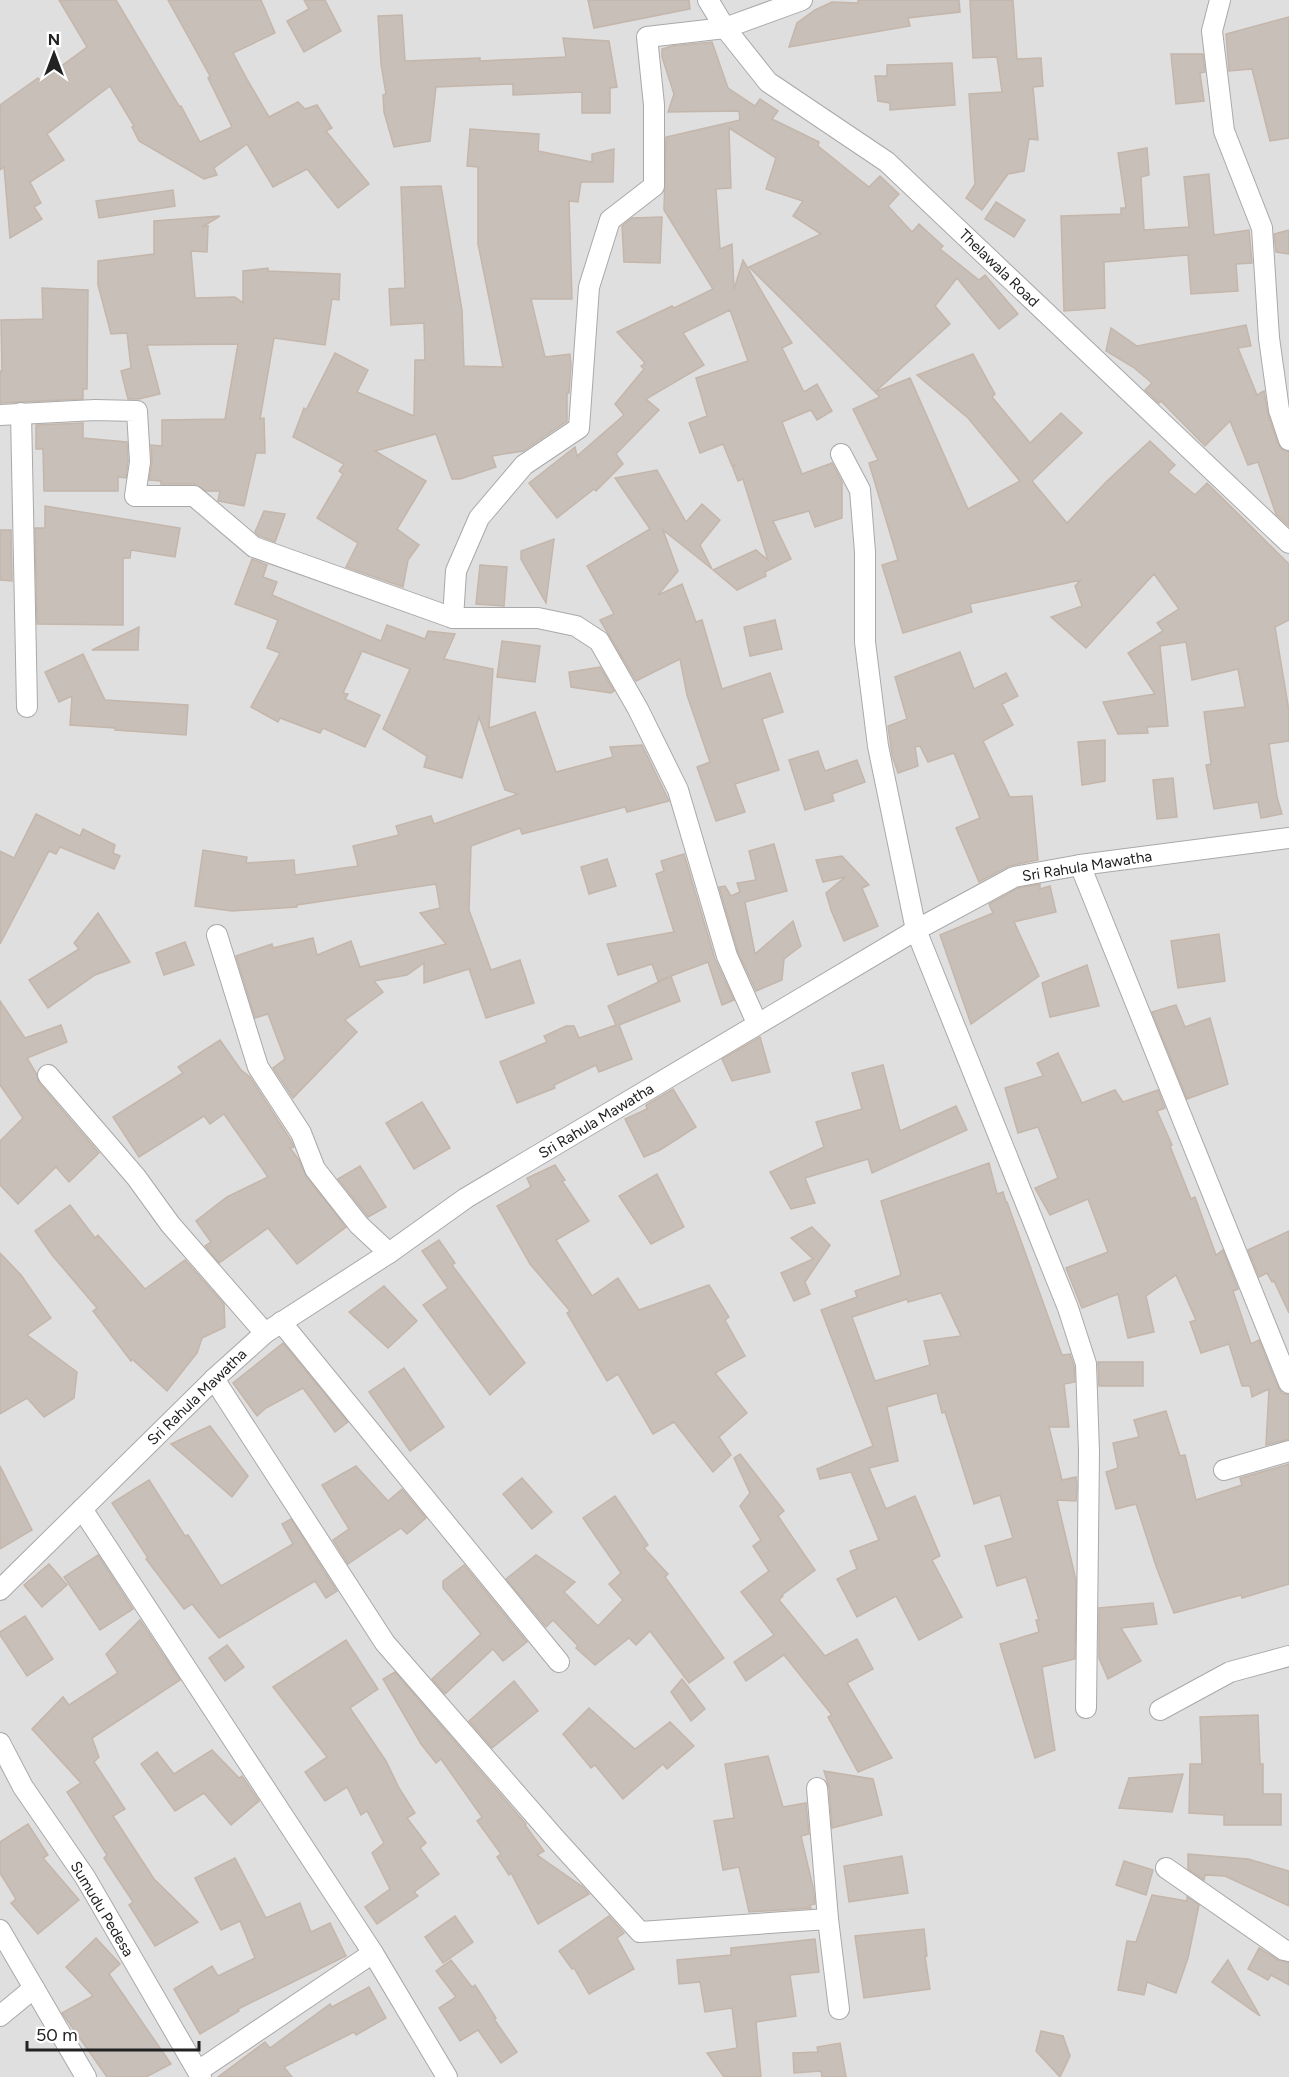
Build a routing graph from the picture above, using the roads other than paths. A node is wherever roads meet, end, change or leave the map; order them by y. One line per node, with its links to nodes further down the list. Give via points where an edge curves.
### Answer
1 (708, 0): 4 (street, Thelawala Road)
2 (802, 0): 4 (street)
3 (1220, 0): 7 (street, via 1212,31 1224,131 1262,228 1269,338 1279,410)
4 (725, 28): 9 (street, Thelawala Road, via 768,82 887,162); 10 (street, via 647,38 654,105 654,186 610,220 592,276 579,428 524,465 479,518 456,571)
5 (21, 413): 6 (street); 10 (street, via 137,411 140,462 135,496 194,496 254,547); 11 (street)
6 (0, 414)
7 (1289, 440)
8 (841, 454): 14 (street, via 860,490 865,642 875,723)
9 (1289, 543)
10 (453, 618): 16 (street, via 538,618 576,626 599,641 678,790 727,956)
11 (27, 707)
12 (1289, 838): 13 (street, Sri Rahula Mawatha)
13 (1080, 865): 14 (street, Sri Rahula Mawatha, via 1014,877); 21 (street)
14 (916, 930): 16 (street, Sri Rahula Mawatha); 28 (street, via 1068,1308 1086,1364)
15 (217, 935): 18 (street, via 258,1067 301,1133 315,1169 359,1225)
16 (757, 1023): 18 (street, Sri Rahula Mawatha, via 466,1198)
17 (48, 1075): 19 (street, via 136,1177 170,1224)
18 (389, 1253): 19 (street, Sri Rahula Mawatha)
19 (273, 1328): 20 (street, Sri Rahula Mawatha); 27 (street)
20 (214, 1379): 24 (street, Sri Rahula Mawatha); 33 (street, via 385,1643 640,1932)
21 (1289, 1383)
22 (1289, 1451): 23 (street)
23 (1224, 1470)
24 (82, 1509): 25 (street, Sri Rahula Mawatha); 36 (street)
25 (0, 1590)
26 (1289, 1656): 29 (street, via 1230,1672)
27 (558, 1662)
28 (1086, 1708)
29 (1160, 1710)
30 (0, 1743): 40 (street, Sumudu Pedesa, via 23,1786 85,1877)
31 (817, 1788): 33 (street)
32 (1166, 1868): 35 (street)
33 (828, 1919): 38 (street)
34 (0, 1930): 37 (street)
35 (1289, 1951)
36 (374, 1953): 40 (street); 42 (street)
37 (34, 1989): 39 (street); 41 (street)
38 (839, 2009)
39 (0, 2016)
40 (200, 2074)
41 (86, 2077)
42 (447, 2077)

